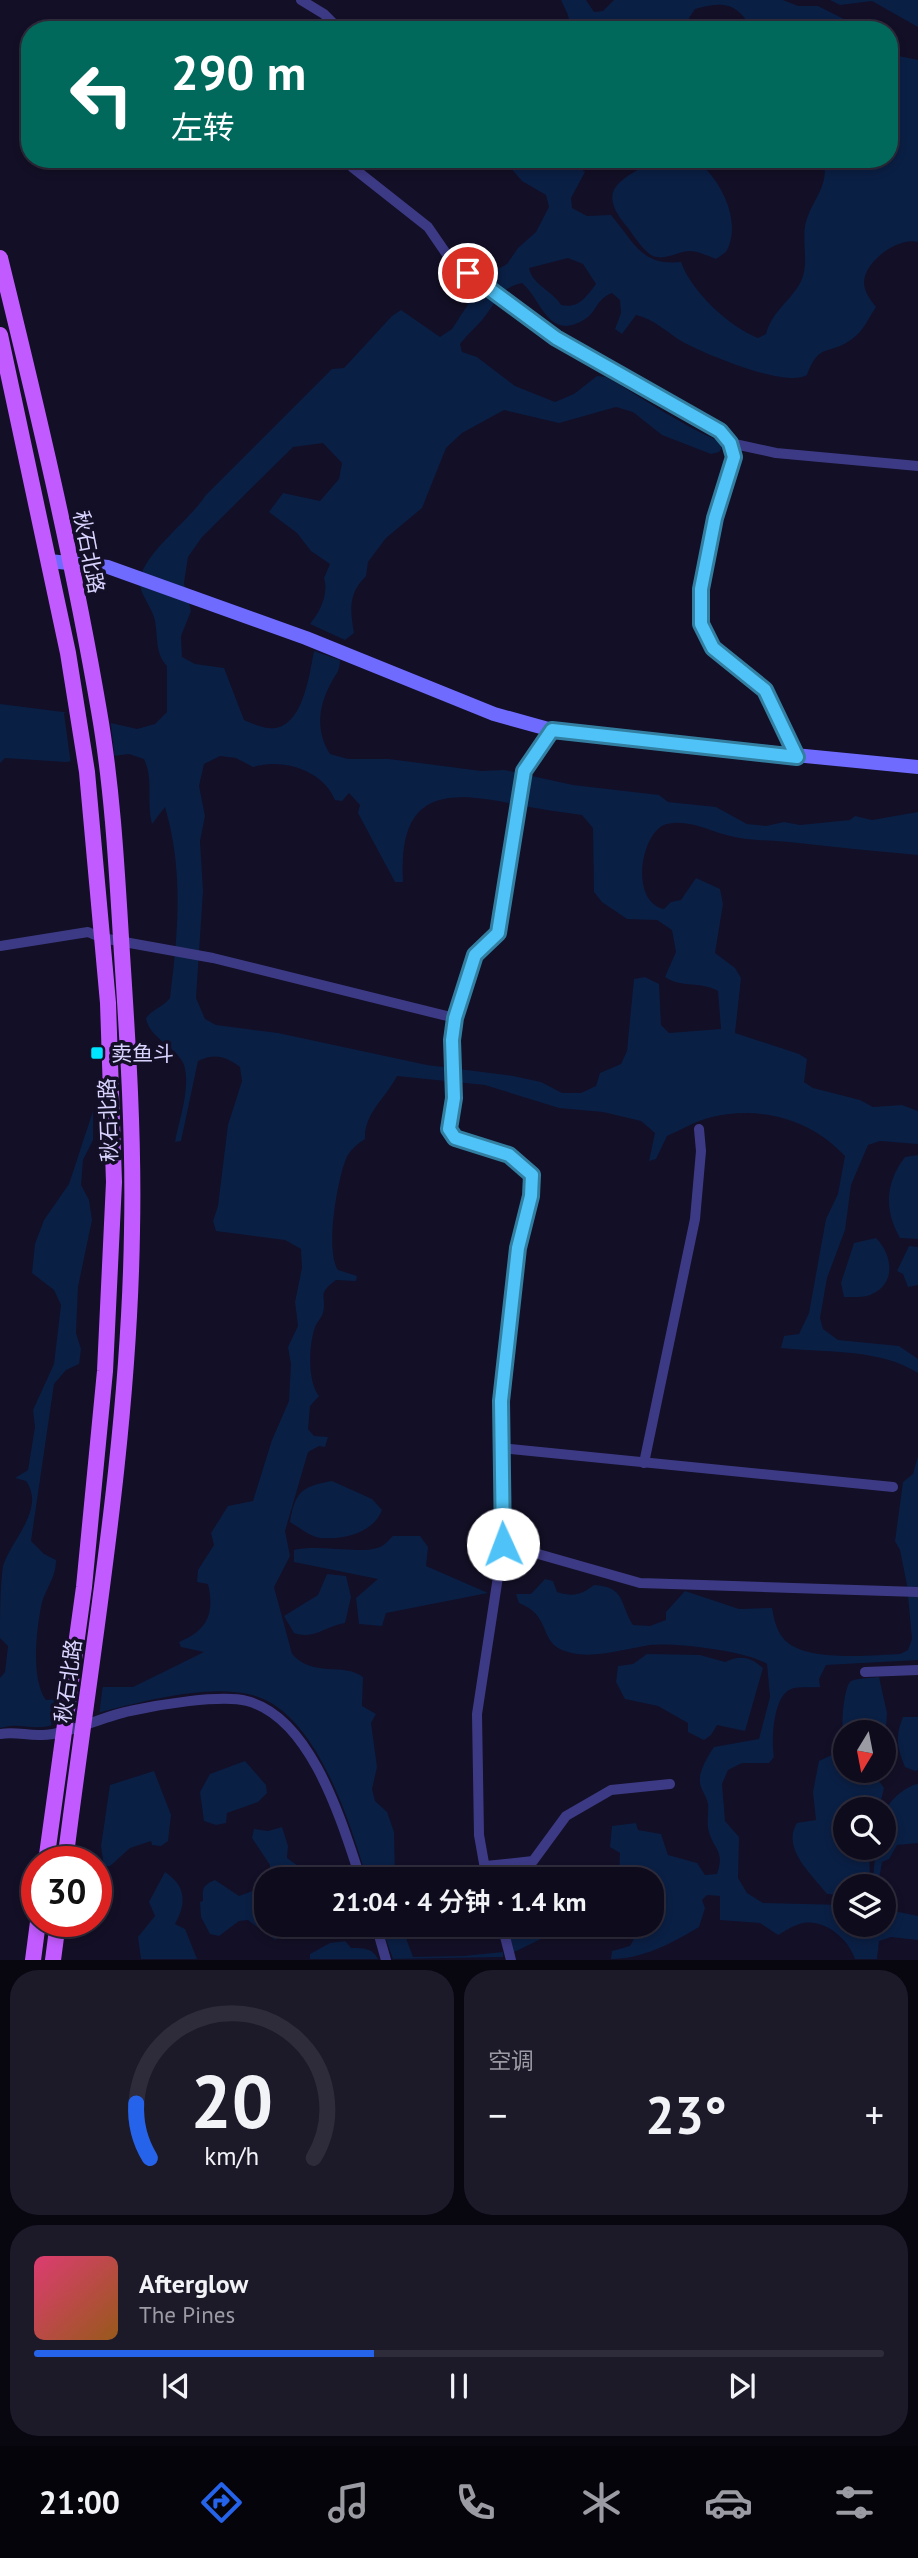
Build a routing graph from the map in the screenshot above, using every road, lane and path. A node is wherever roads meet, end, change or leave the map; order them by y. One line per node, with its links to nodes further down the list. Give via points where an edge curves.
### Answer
1 (301, 0): 2 (street)
2 (331, 21)
3 (353, 168): 6 (street, via 428,227 450,259 556,338 720,431)
4 (0, 258): 9 (main road, 秋石北路)
5 (0, 335): 8 (main road, 秋石北路)
6 (730, 443): 7 (street, via 776,453); 11 (street, via 733,464 715,518 701,589 701,624 713,648 765,690)
7 (918, 466)
8 (49, 561): 9 (street); 13 (main road, 秋石北路, via 87,772)
9 (69, 564): 10 (street, via 108,567 306,638 481,709); 14 (main road, 秋石北路, via 100,715)
10 (552, 730): 11 (street); 16 (street, via 524,771 498,933 475,955)
11 (797, 757): 12 (street)
12 (918, 767)
13 (102, 938): 14 (street); 15 (street, via 89,932); 27 (main road, 秋石北路, via 114,1182 105,1371 84,1587)
14 (121, 940): 16 (street); 28 (main road, 秋石北路, via 132,1231 125,1364 109,1541)
15 (0, 946)
16 (455, 1018): 18 (street, via 449,1129 455,1138 509,1155 532,1175 518,1248)
17 (699, 1129): 19 (street, via 695,1219)
18 (500, 1448): 19 (street); 21 (street)
19 (644, 1463): 20 (street)
20 (893, 1487)
21 (503, 1544): 22 (street, via 640,1583); 29 (street, via 477,1713 479,1835)
22 (918, 1592)
23 (918, 1670): 24 (street)
24 (865, 1672)
25 (0, 1734): 30 (street, via 43,1735 129,1711 197,1701 245,1700 268,1711 309,1755 326,1784)
26 (670, 1784): 29 (street, via 611,1790 566,1816 533,1861)
27 (48, 1846)
28 (67, 1846)
29 (486, 1866)
30 (356, 1867)
31 (36, 1937): 35 (main road)
32 (56, 1937): 36 (main road)
33 (380, 1937): 37 (street)
34 (505, 1937): 38 (street)
35 (33, 1959)
36 (53, 1959)
37 (386, 1959)
38 (511, 1959)

